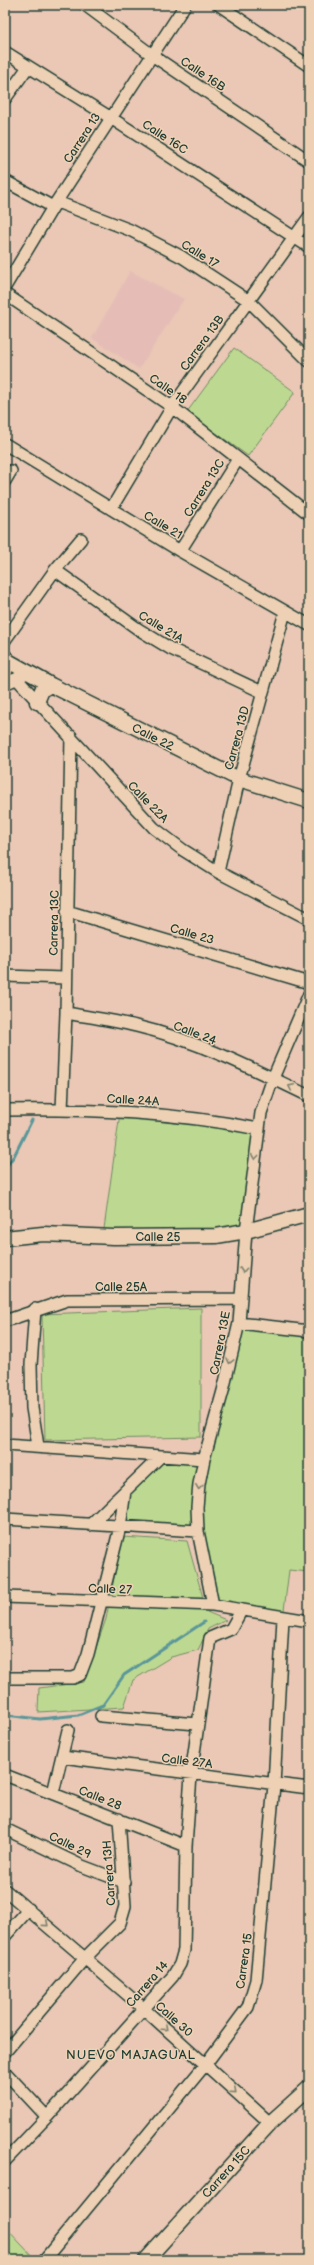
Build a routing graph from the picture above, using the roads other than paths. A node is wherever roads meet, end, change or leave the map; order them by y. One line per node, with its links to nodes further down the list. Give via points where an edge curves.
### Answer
1 (85, 5): 5 (street, Calle 16B)
2 (185, 5): 5 (street, Carrera 13)
3 (219, 5): 6 (street)
4 (5, 52): 7 (street, Calle 16C)
5 (152, 55): 9 (street, Carrera 13); 10 (street, Calle 16B)
6 (309, 66)
7 (28, 67): 8 (street); 9 (street, Calle 16C)
8 (5, 99)
9 (111, 118): 12 (street, Carrera 13); 14 (street, Calle 16C)
10 (309, 161)
11 (5, 181): 12 (street, Calle 17)
12 (55, 204): 16 (street, Carrera 13); 18 (street, Calle 17, via 130,230 156,243)
13 (309, 217): 14 (street, Carrera 13B)
14 (294, 238): 15 (street, Calle 16C); 18 (street, Carrera 13B)
15 (309, 247)
16 (5, 287)
17 (5, 294): 20 (street, Calle 18)
18 (249, 301): 19 (street, Calle 17); 20 (street, Carrera 13B)
19 (309, 361)
20 (172, 407): 22 (street, Calle 18); 23 (street, Carrera 13B)
21 (5, 444): 23 (street, Calle 21)
22 (238, 459): 24 (street, Calle 18); 26 (street, Carrera 13C)
23 (111, 509): 26 (street, Calle 21)
24 (309, 514)
25 (81, 539): 27 (street)
26 (180, 551): 28 (street, Calle 21)
27 (55, 570): 30 (street); 36 (street, Calle 21A, via 138,629 171,649)
28 (285, 612): 29 (street, Calle 21); 36 (street, Carrera 13D)
29 (309, 625)
30 (5, 640)
31 (7, 659): 32 (street, Calle 22); 33 (street)
32 (22, 676): 34 (street); 35 (street, Calle 22); 37 (street, Calle 22A)
33 (5, 681)
34 (5, 684)
35 (50, 685): 37 (street, via 42,690); 39 (street, Calle 22)
36 (262, 692): 39 (street, Carrera 13D)
37 (37, 702): 38 (street, Calle 22A)
38 (71, 736): 41 (street, Calle 22A, via 154,828); 42 (street, Carrera 13C)
39 (239, 779): 40 (street, Calle 22); 41 (street, Carrera 13D)
40 (309, 801)
41 (218, 872): 43 (street, Calle 22A)
42 (67, 911): 45 (street, Carrera 13C); 46 (street, Calle 23)
43 (309, 919)
44 (5, 976): 45 (street)
45 (66, 978): 48 (street, Carrera 13C)
46 (309, 983)
47 (309, 994): 49 (street, Carrera 13E)
48 (66, 1013): 49 (street, Calle 24, via 149,1030 183,1040); 52 (street, Carrera 13C)
49 (273, 1078): 50 (street, Calle 24, one-way to 49); 53 (street, Carrera 13E)
50 (309, 1096)
51 (5, 1110): 52 (street, Calle 24A)
52 (62, 1110): 53 (street, Calle 24A, via 178,1116)
53 (258, 1129): 55 (street, Carrera 13E, one-way to 55)
54 (309, 1214): 55 (street, Calle 25)
55 (246, 1231): 56 (street, Calle 25, via 180,1238 43,1234); 57 (street, Carrera 13E, one-way to 57)
56 (5, 1238)
57 (241, 1299): 58 (street, Calle 25A, via 67,1300); 60 (street, Carrera 13E)
58 (35, 1309): 59 (street, Calle 25A); 63 (street, via 31,1365 32,1408)
59 (5, 1321)
60 (239, 1323): 61 (street); 65 (street, Carrera 13E, one-way to 65)
61 (309, 1331)
62 (5, 1444): 63 (street)
63 (38, 1446): 64 (street)
64 (160, 1457): 65 (street); 66 (street)
65 (204, 1459): 70 (street, Carrera 13E, one-way to 70, via 197,1507)
66 (125, 1491): 68 (street); 69 (street)
67 (5, 1519): 68 (street)
68 (90, 1525): 69 (street)
69 (120, 1527): 70 (street); 72 (street)
70 (198, 1531): 73 (street, Carrera 13E)
71 (5, 1597): 72 (street, Calle 27)
72 (100, 1602): 73 (street, Calle 27); 77 (street, via 88,1654 80,1675 74,1678)
73 (213, 1605): 74 (street)
74 (241, 1611): 75 (street); 79 (street, Carrera 14, via 231,1629 210,1638)
75 (283, 1618): 76 (street); 84 (street, Carrera 15)
76 (309, 1621)
77 (5, 1678)
78 (100, 1716): 79 (street)
79 (197, 1724): 83 (street, Carrera 14)
80 (68, 1730): 81 (street)
81 (62, 1757): 83 (street, Calle 27A); 86 (street)
82 (5, 1775): 86 (street, Calle 28)
83 (191, 1775): 84 (street, Calle 27A); 89 (street, Carrera 14)
84 (274, 1785): 85 (street, Calle 27A); 97 (street, Carrera 15, via 253,1994 248,2007)
85 (309, 1788)
86 (53, 1793): 87 (street, Calle 28)
87 (119, 1819): 89 (street, Calle 28); 90 (street, Carrera 13H)
88 (5, 1829): 90 (street, Calle 29, via 82,1866)
89 (186, 1846): 95 (street, Carrera 14, via 182,1957 173,1976)
90 (124, 1882): 94 (street, Carrera 13H, via 125,1906 120,1923)
91 (5, 1890): 92 (street, Calle 30)
92 (28, 1909): 93 (street); 94 (street, Calle 30, one-way to 94)
93 (5, 1936)
94 (85, 1958): 95 (street, Calle 30); 96 (street)
95 (143, 2008): 97 (street, Calle 30, one-way to 97); 100 (street, Carrera 14)
96 (5, 2052)
97 (205, 2065): 101 (street, Calle 30, one-way to 101); 103 (street, Carrera 15)
98 (5, 2072): 100 (street)
99 (309, 2088): 101 (street, Carrera 15C)
100 (47, 2117): 102 (street, Carrera 14)
101 (270, 2123): 104 (street, Carrera 15C)
102 (5, 2161)
103 (44, 2260)
104 (146, 2260)

